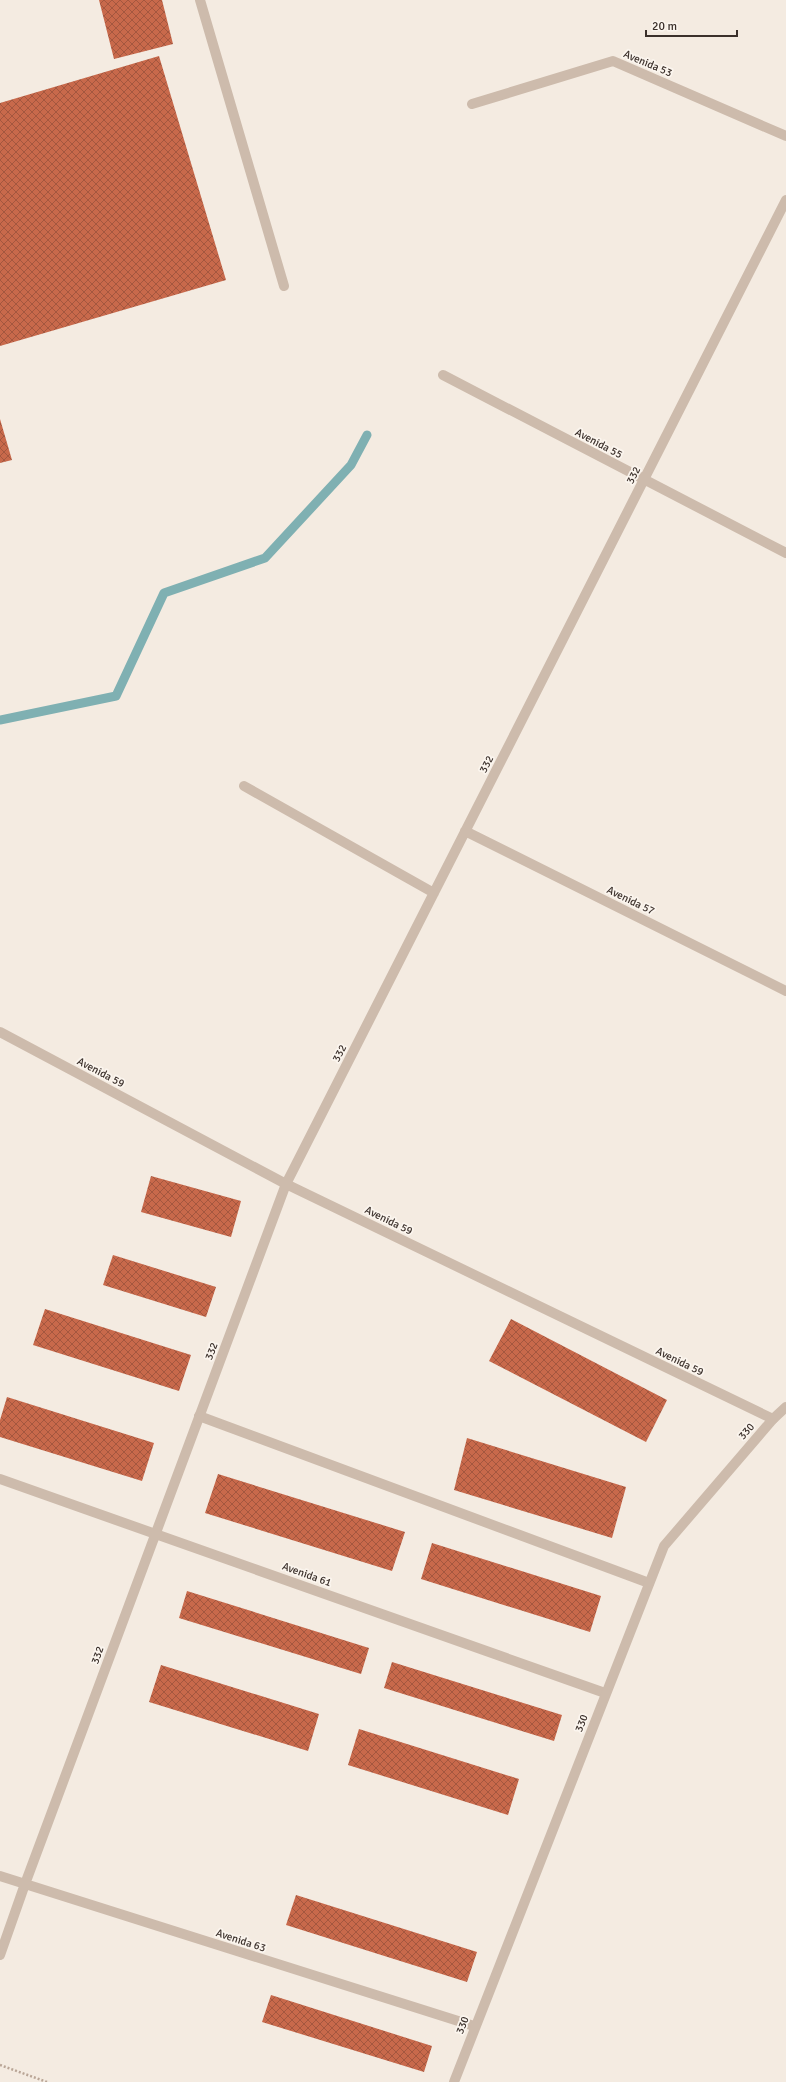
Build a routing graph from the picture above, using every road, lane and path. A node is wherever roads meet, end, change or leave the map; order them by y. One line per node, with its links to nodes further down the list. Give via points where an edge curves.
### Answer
1 (200, 0): 5 (street)
2 (472, 104): 3 (street, Avenida 53, via 613,61)
3 (786, 136)
4 (786, 200): 7 (street, 332)
5 (284, 286)
6 (443, 375): 7 (street, Avenida 55)
7 (644, 480): 8 (street, Avenida 55); 10 (street, 332)
8 (786, 553)
9 (244, 786): 11 (street)
10 (465, 831): 11 (street, 332); 12 (street, Avenida 57)
11 (434, 893): 14 (street, 332)
12 (786, 991)
13 (0, 1032): 14 (street, Avenida 59)
14 (286, 1184): 16 (street, 332); 17 (street, Avenida 59)
15 (786, 1407): 17 (street, 330)
16 (199, 1416): 19 (street, 332); 20 (street)
17 (773, 1419): 20 (street, 330, via 664,1546)
18 (0, 1479): 19 (street, Avenida 61)
19 (155, 1533): 21 (street, Avenida 61); 23 (street, 332)
20 (649, 1583): 21 (street, 330)
21 (605, 1693): 25 (street, 330)
22 (0, 1876): 23 (street, Avenida 63)
23 (25, 1884): 24 (street, 332); 25 (street, Avenida 63)
24 (0, 1955)
25 (474, 2026): 28 (street, 330)
26 (0, 2065): 27 (path)
27 (46, 2082)
28 (454, 2082)

